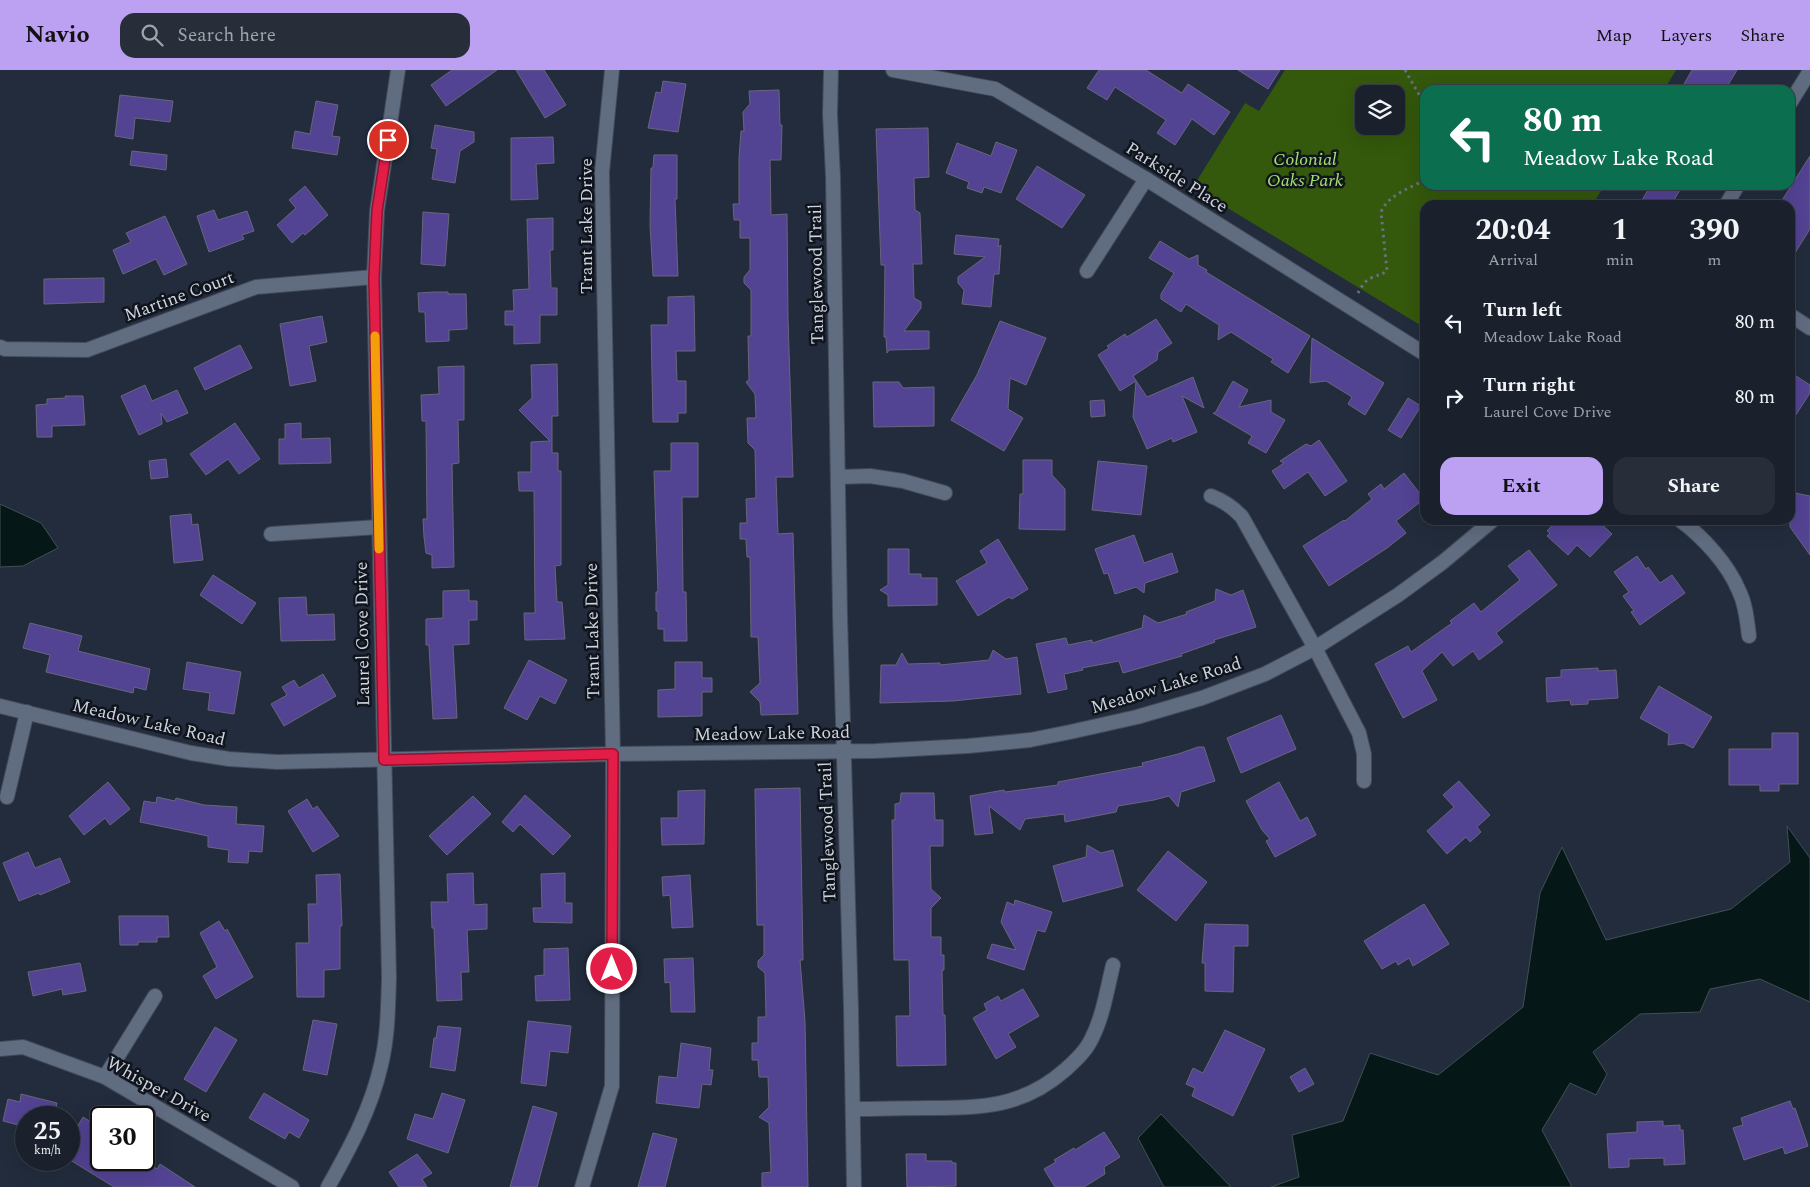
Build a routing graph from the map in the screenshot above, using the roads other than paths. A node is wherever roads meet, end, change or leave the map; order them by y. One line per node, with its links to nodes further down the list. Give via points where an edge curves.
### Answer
1 (398, 70): 9 (street, Laurel Cove Drive, via 377,211)
2 (612, 70): 26 (street, Trant Lake Drive, via 602,172)
3 (831, 70): 14 (street, Tanglewood Trail)
4 (893, 70): 7 (street, Parkside Place, via 995,89)
5 (1810, 71): 6 (street)
6 (1795, 95)
7 (1146, 179): 8 (street); 13 (street, Parkside Place)
8 (1087, 271)
9 (374, 278): 12 (street, Martine Court, via 256,287 87,350); 19 (street, Laurel Cove Drive)
10 (1795, 318): 11 (street)
11 (1810, 328)
12 (0, 347)
13 (1420, 351)
14 (838, 476): 15 (street, via 903,481); 25 (street, Tanglewood Trail)
15 (945, 493)
16 (1211, 496): 22 (street, via 1234,508 1242,518)
17 (1487, 525): 22 (street, Meadow Lake Road, via 1398,595)
18 (1685, 525): 21 (street, via 1728,570 1740,591)
19 (379, 527): 20 (street); 27 (street, Laurel Cove Drive)
20 (270, 534)
21 (1749, 636)
22 (1315, 648): 25 (street, Meadow Lake Road, via 1265,674 1202,698 1070,732 968,746); 28 (street, via 1359,733 1364,754)
23 (0, 706): 24 (street, Meadow Lake Road)
24 (27, 712): 27 (street, Meadow Lake Road, via 163,748 229,759 277,762); 29 (street)
25 (844, 751): 26 (street, Meadow Lake Road); 34 (street, Tanglewood Trail)
26 (613, 754): 27 (street, Meadow Lake Road); 37 (street, Trant Lake Drive, via 612,1086)
27 (384, 760): 36 (street, Laurel Cove Drive, via 389,978 386,1034 376,1085 363,1120)
28 (1364, 781)
29 (7, 797)
30 (1113, 965): 34 (street, via 1100,1022 1091,1041 1079,1058 1046,1084 1003,1104 977,1108)
31 (155, 996): 33 (street)
32 (0, 1049): 33 (street, Whisper Drive, via 23,1047)
33 (105, 1077): 35 (street, Whisper Drive)
34 (853, 1109): 38 (street, Tanglewood Trail)
35 (292, 1187)
36 (328, 1187)
37 (582, 1187)
38 (854, 1187)

